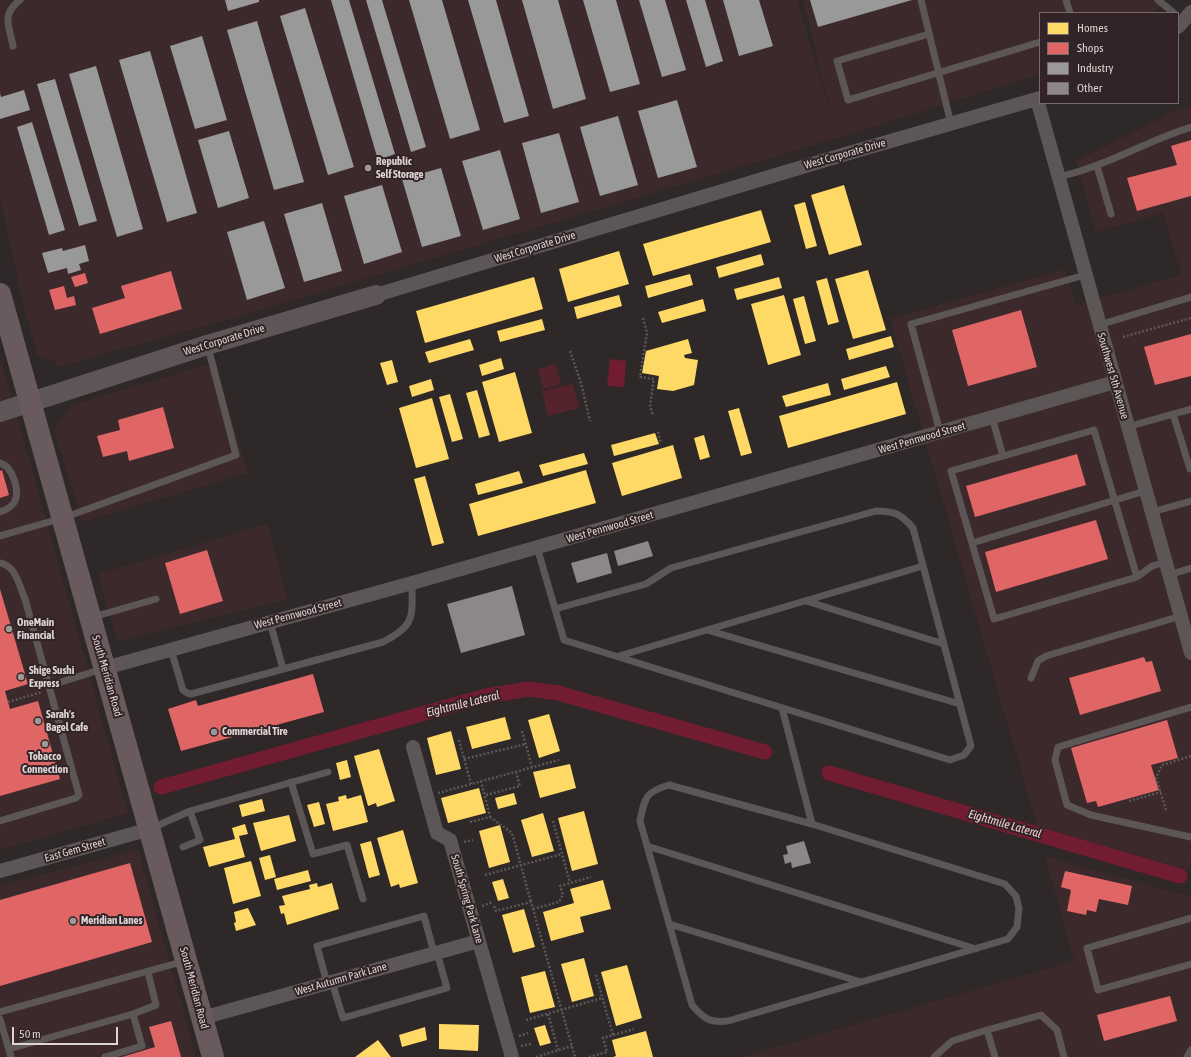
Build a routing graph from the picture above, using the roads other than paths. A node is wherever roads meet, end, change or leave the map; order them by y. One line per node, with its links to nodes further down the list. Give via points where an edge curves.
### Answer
1 (20, 0): 9 (lane, via 8,12 7,17)
2 (921, 0): 7 (lane)
3 (1066, 0): 5 (lane)
4 (1158, 0): 6 (lane)
5 (1070, 12)
6 (1173, 12)
7 (929, 34): 10 (lane); 10 (lane, via 837,61 848,100)
8 (1039, 42): 10 (lane)
9 (12, 46)
10 (938, 72): 13 (lane)
11 (1038, 99): 13 (street, West Corporate Drive)
12 (1039, 104): 16 (street, Southwest 5th Avenue)
13 (951, 124): 20 (street, West Corporate Drive)
14 (1191, 127): 15 (lane)
15 (1097, 166): 16 (lane); 17 (lane)
16 (1058, 177): 18 (street, Southwest 5th Avenue)
17 (1111, 214)
18 (1085, 275): 23 (street, Southwest 5th Avenue); 32 (lane, via 911,324)
19 (0, 294): 22 (main road, South Meridian Road)
20 (376, 295): 24 (street, West Corporate Drive)
21 (1191, 297): 23 (lane)
22 (4, 324): 26 (main road, South Meridian Road)
23 (1099, 325): 25 (street, Southwest 5th Avenue)
24 (208, 344): 26 (street, West Corporate Drive); 41 (lane, via 236,455)
25 (1115, 382): 30 (street, West Pennwood Street); 31 (street, Southwest 5th Avenue)
26 (31, 402): 28 (street, West Corporate Drive); 41 (main road, South Meridian Road)
27 (1191, 409): 29 (lane)
28 (0, 412)
29 (1173, 414): 31 (lane); 35 (lane)
30 (992, 417): 32 (street, West Pennwood Street); 33 (lane)
31 (1127, 427): 36 (street, Southwest 5th Avenue)
32 (940, 432): 44 (street, West Pennwood Street)
33 (1003, 456): 37 (lane, via 1094,430); 43 (lane, via 951,470)
34 (0, 463): 39 (lane, via 5,464 12,474 16,490 15,502)
35 (1190, 469)
36 (1145, 491): 37 (lane); 40 (street, Southwest 5th Avenue)
37 (1114, 499): 43 (lane); 49 (lane)
38 (1191, 501): 40 (lane)
39 (0, 512)
40 (1152, 512): 47 (street, Southwest 5th Avenue)
41 (63, 518): 42 (lane); 54 (main road, South Meridian Road)
42 (0, 536)
43 (972, 543): 49 (lane, via 994,619)
44 (537, 548): 50 (street, West Pennwood Street); 53 (lane)
45 (0, 563): 65 (lane, via 13,569 25,599)
46 (923, 566): 52 (lane); 53 (lane, via 913,528 903,517 890,511 876,512 671,568 646,584); 58 (lane)
47 (1167, 568): 48 (lane); 49 (lane, via 1152,566); 55 (street, Southwest 5th Avenue)
48 (1191, 568)
49 (1137, 577)
50 (412, 583): 56 (street, West Pennwood Street); 63 (lane, via 412,610 405,629 383,642)
51 (156, 599): 54 (lane)
52 (806, 601): 57 (lane); 58 (lane)
53 (555, 609): 61 (lane, via 564,640)
54 (91, 617): 62 (main road, South Meridian Road)
55 (1185, 619): 60 (street, Southwest 5th Avenue); 64 (lane, via 1046,656 1038,661)
56 (270, 622): 59 (street, West Pennwood Street); 63 (lane)
57 (707, 630): 61 (lane); 66 (lane)
58 (944, 644): 66 (lane)
59 (171, 650): 62 (street, West Pennwood Street); 63 (lane, via 183,690 187,693)
60 (1191, 652)
61 (618, 656): 68 (lane)
62 (105, 668): 65 (lane); 75 (main road, South Meridian Road)
63 (283, 669)
64 (1031, 678)
65 (49, 688): 73 (lane, via 79,795)
66 (960, 704): 68 (lane, via 971,746 964,756 950,760)
67 (1191, 707): 76 (lane, via 1058,747 1055,760 1067,805 1091,815)
68 (782, 708): 74 (lane)
69 (413, 747): 83 (street, South Spring Park Lane, via 437,833 450,840)
70 (328, 772): 71 (lane)
71 (291, 782): 72 (lane); 80 (lane, via 313,854 347,845)
72 (190, 811): 75 (lane); 78 (lane, via 200,840)
73 (0, 821)
74 (812, 824): 77 (lane, via 670,785 652,790 643,803 640,821); 84 (lane, via 1005,884 1016,896 1019,909 1017,926 1008,939)
75 (150, 829): 79 (street, East Gem Street); 86 (main road, South Meridian Road)
76 (1191, 837)
77 (647, 846): 82 (lane); 84 (lane)
78 (183, 847)
79 (0, 871)
80 (363, 899)
81 (1191, 918): 87 (lane, via 1087,948 1098,990)
82 (669, 924): 90 (lane); 90 (lane, via 692,1005 702,1016 714,1022 728,1021)
83 (480, 941): 85 (street, West Autumn Park Lane); 101 (street, South Spring Park Lane)
84 (976, 949): 90 (lane)
85 (436, 953): 89 (street, West Autumn Park Lane); 89 (lane, via 447,988 343,1018); 89 (lane, via 424,916 317,946)
86 (187, 960): 88 (lane); 93 (main road, South Meridian Road)
87 (1191, 964)
88 (148, 972): 91 (lane); 92 (lane, via 156,1005)
89 (330, 982): 93 (street, West Autumn Park Lane)
90 (862, 982)
91 (0, 1012)
92 (133, 1014): 96 (lane); 99 (lane, via 142,1046)
93 (202, 1018): 100 (main road, South Meridian Road)
94 (0, 1019): 96 (lane)
95 (987, 1030): 102 (lane, via 952,1041); 103 (lane); 104 (lane, via 1041,1015 1057,1030)
96 (9, 1049): 98 (lane)
97 (1191, 1050): 105 (lane)
98 (11, 1057)
99 (105, 1057)
100 (213, 1057)
101 (512, 1057)
102 (934, 1057)
103 (995, 1057)
104 (1064, 1057)
105 (1187, 1057)

